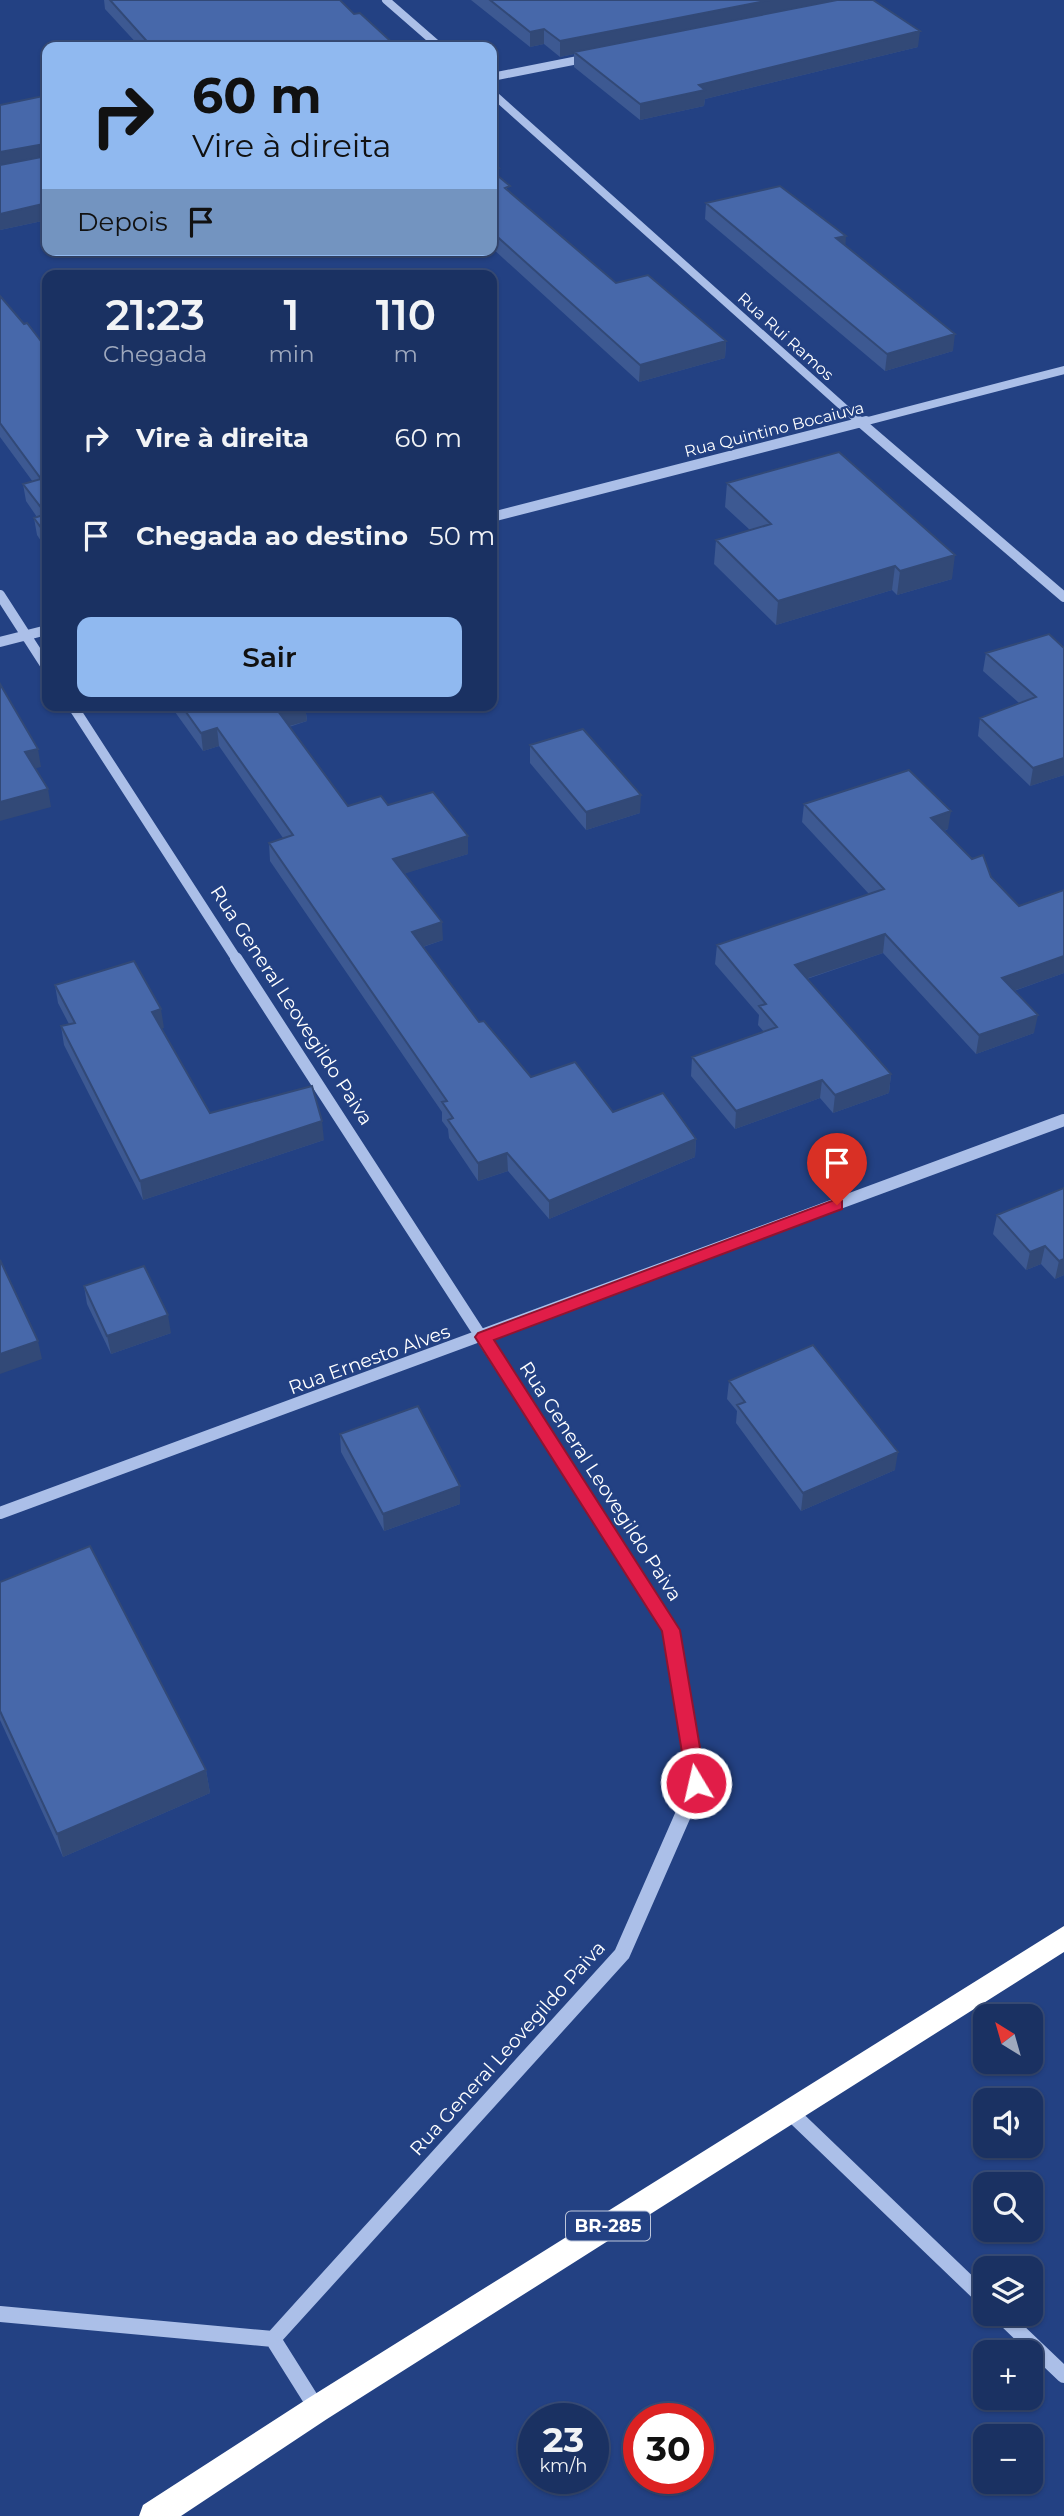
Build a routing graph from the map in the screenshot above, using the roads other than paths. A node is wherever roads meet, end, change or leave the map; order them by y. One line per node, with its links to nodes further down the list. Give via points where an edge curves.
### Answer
1 (386, 0): 2 (street)
2 (434, 42)
3 (598, 56): 4 (street)
4 (497, 76)
5 (497, 97): 7 (street, Rua Rui Ramos)
6 (1064, 370): 7 (street, Rua Quintino Bocaiuva)
7 (862, 423): 8 (street, Rua Quintino Bocaiuva); 10 (street, Rua Rui Ramos)
8 (497, 516)
9 (0, 595): 12 (street)
10 (1064, 597)
11 (42, 631): 12 (street)
12 (26, 635): 13 (street); 14 (street)
13 (0, 642)
14 (42, 660)
15 (76, 711): 17 (street, Rua General Leovegildo Paiva)
16 (1064, 1120): 17 (street, Rua Ernesto Alves)
17 (483, 1337): 18 (street, Rua Ernesto Alves); 24 (street, Rua General Leovegildo Paiva, via 671,1630 696,1783 622,1954)
18 (0, 1513)
19 (1064, 1938): 20 (highway, BR-285)
20 (790, 2112): 21 (street); 26 (highway, BR-285)
21 (973, 2288)
22 (0, 2314): 24 (street)
23 (1013, 2326): 25 (street)
24 (273, 2339): 26 (street)
25 (1064, 2375)
26 (317, 2409): 27 (highway, BR-285)
27 (154, 2516)

